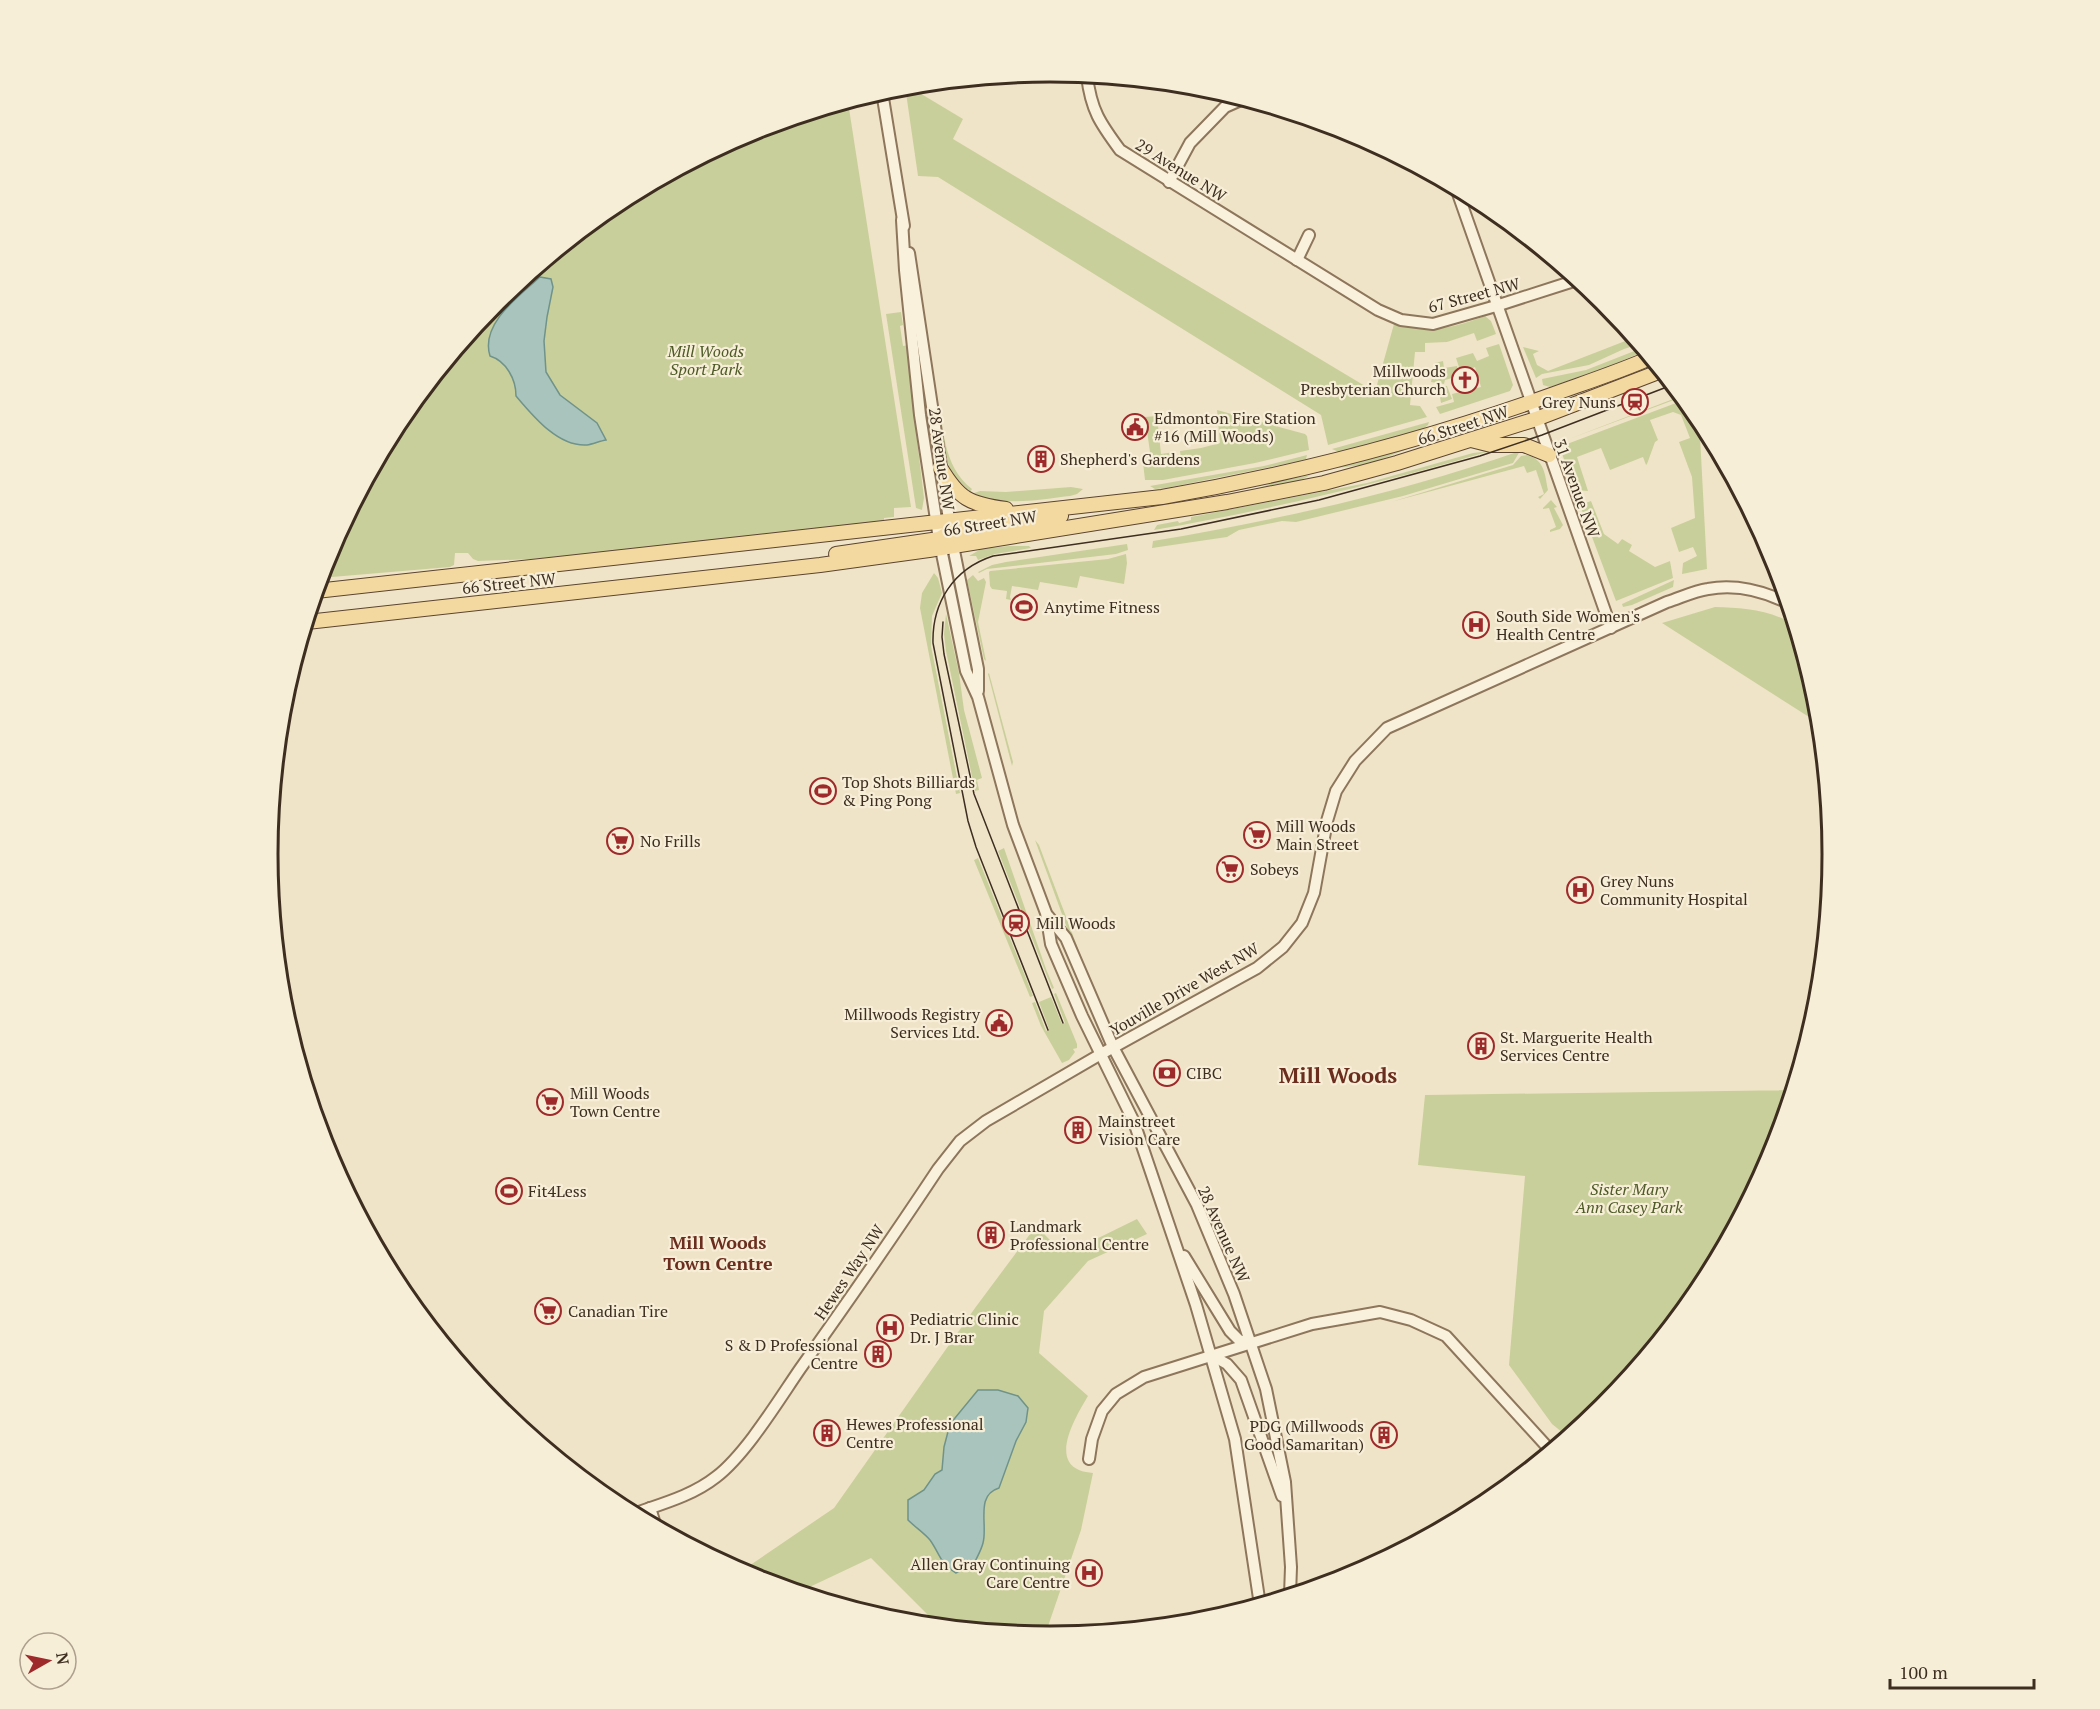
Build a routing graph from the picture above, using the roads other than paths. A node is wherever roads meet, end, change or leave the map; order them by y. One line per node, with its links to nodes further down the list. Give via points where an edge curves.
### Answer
1 (1088, 84): 4 (street, 29 Avenue NW, via 1097,117 1120,150)
2 (883, 101): 6 (street, 28 Avenue NW)
3 (1231, 104): 4 (street, via 1190,143)
4 (1169, 182): 8 (street, 29 Avenue NW)
5 (1461, 201): 10 (street, 31 Avenue NW)
6 (902, 220): 18 (street, 28 Avenue NW); 21 (street, 28 Avenue NW, via 920,415)
7 (1309, 235): 8 (street)
8 (1297, 260): 11 (street, 29 Avenue NW)
9 (1568, 283): 10 (street, 67 Street NW)
10 (1496, 306): 11 (street, 67 Street NW, via 1433,324 1401,320); 14 (street, 31 Avenue NW)
11 (1378, 310)
12 (1643, 361): 14 (main road, 66 Street NW)
13 (1653, 374): 15 (main road, 66 Street NW)
14 (1530, 402): 15 (street, 31 Avenue NW); 19 (main road, 66 Street NW, via 1438,433 1256,479 1162,497)
15 (1536, 418): 16 (main road, 66 Street NW); 17 (street, 31 Avenue NW)
16 (1471, 440): 17 (main road, via 1491,445 1524,445); 21 (main road, 66 Street NW, via 1324,483 1190,508)
17 (1549, 455): 27 (street, 31 Avenue NW)
18 (940, 467): 20 (main road, via 967,499); 21 (street, 28 Avenue NW)
19 (1079, 507): 20 (main road, 66 Street NW); 21 (main road, via 1063,516)
20 (1023, 512): 21 (main road, 66 Street NW)
21 (945, 535): 22 (main road, 66 Street NW); 26 (main road, 66 Street NW, via 734,575); 28 (street, 28 Avenue NW, via 966,671 978,697 1013,825)
22 (335, 588): 23 (main road, 66 Street NW); 24 (main road)
23 (325, 590)
24 (323, 595)
25 (1778, 598): 27 (street, Youville Drive West NW, via 1744,588 1709,589 1667,602)
26 (314, 621)
27 (1611, 628): 29 (street, Youville Drive West NW, via 1387,728 1355,761 1336,791 1314,893 1302,923 1283,947 1257,968)
28 (1046, 913): 29 (street, 28 Avenue NW, via 1065,938); 30 (street, 28 Avenue NW, via 1055,952)
29 (1113, 1047): 30 (street, Youville Drive West NW); 32 (street, 28 Avenue NW, via 1197,1205)
30 (1101, 1054): 31 (street, 28 Avenue NW, via 1134,1122); 36 (street, Hewes Way NW, via 960,1141 735,1458 699,1488)
31 (1172, 1235): 32 (street, via 1230,1331); 33 (street, 28 Avenue NW)
32 (1251, 1344): 33 (street); 34 (street, via 1348,1316 1380,1312 1411,1320 1446,1336); 38 (street, 28 Avenue NW, via 1266,1389)
33 (1211, 1356): 35 (street, via 1144,1377 1116,1394 1102,1411); 38 (street, via 1227,1364 1241,1380); 41 (street, 28 Avenue NW, via 1235,1439)
34 (1546, 1446)
35 (1089, 1459)
36 (651, 1508): 37 (street, Hewes Way NW); 39 (street)
37 (644, 1510)
38 (1288, 1513): 40 (street, 28 Avenue NW)
39 (653, 1516)
40 (1290, 1588)
41 (1259, 1597)

